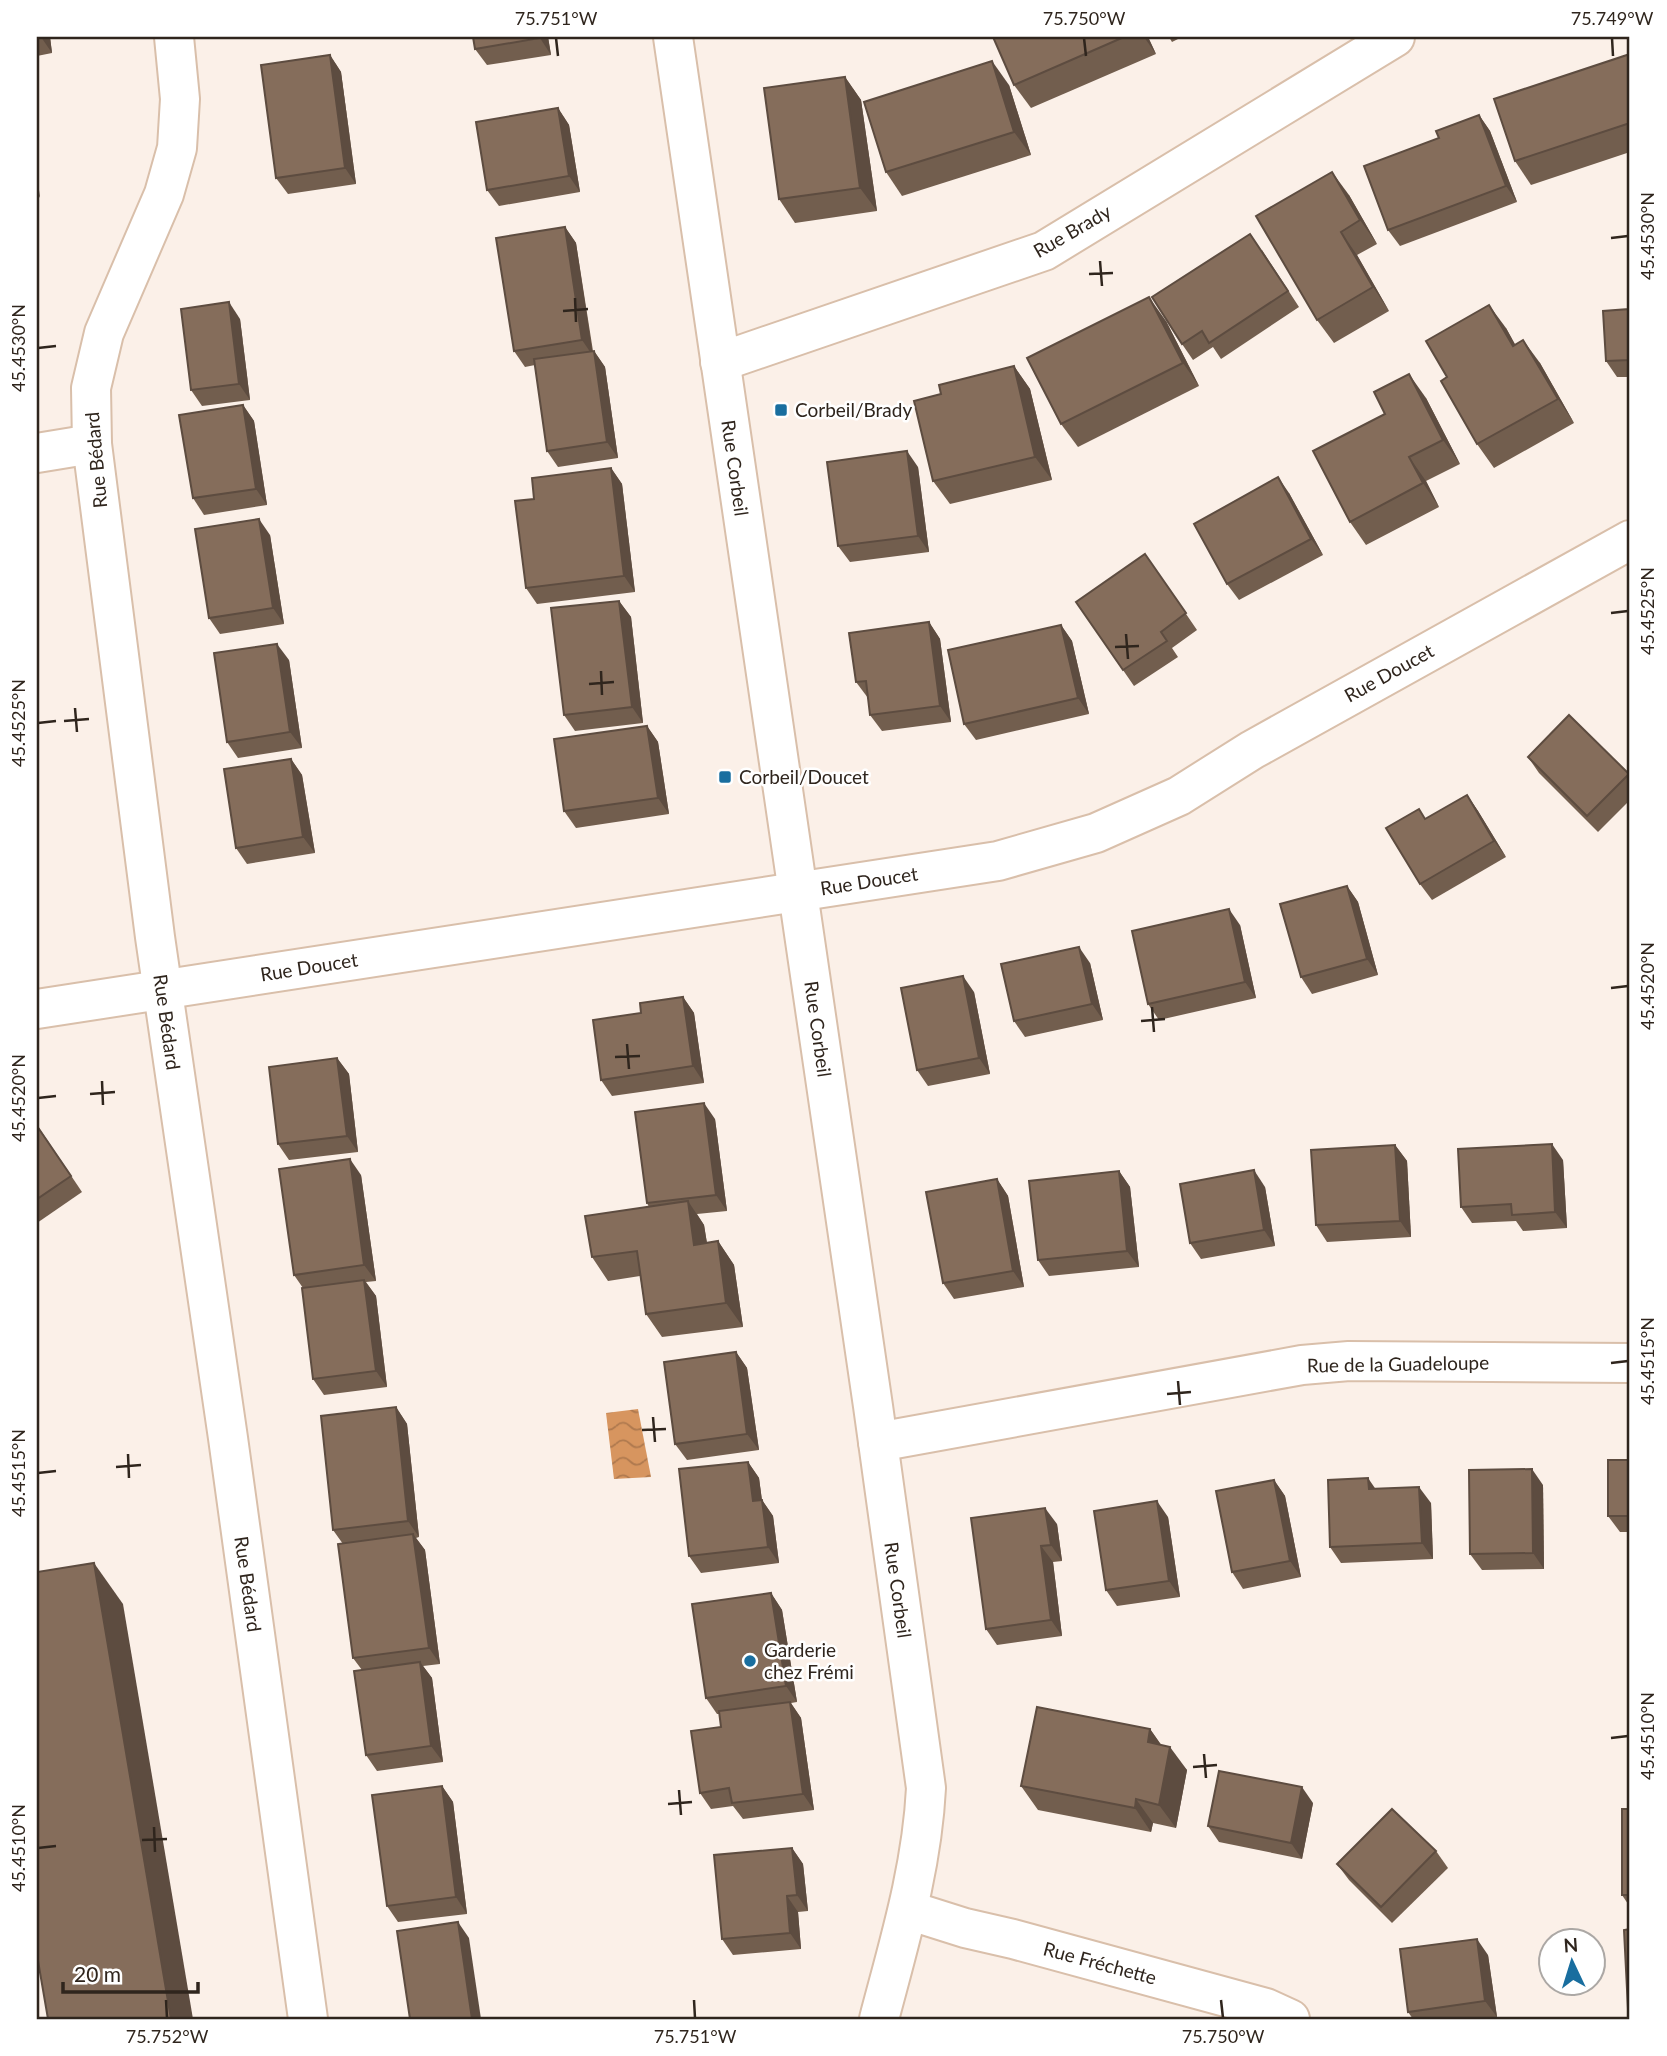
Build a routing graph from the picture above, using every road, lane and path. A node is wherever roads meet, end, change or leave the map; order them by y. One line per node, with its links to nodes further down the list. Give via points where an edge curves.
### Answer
1 (174, 37): 5 (street, Rue Bédard, via 180,99 177,148 164,194 104,333 91,388)
2 (673, 37): 4 (street, Rue Corbeil)
3 (1395, 37): 4 (street, Rue Brady, via 1044,251)
4 (720, 362): 8 (street, Rue Corbeil)
5 (92, 444): 6 (street); 9 (street, Rue Bédard)
6 (37, 453)
7 (1630, 540): 8 (street, Rue Doucet, via 1252,750 1179,796 1096,833 998,861)
8 (797, 892): 9 (street, Rue Doucet); 12 (street, Rue Corbeil)
9 (162, 990): 10 (street, Rue Doucet); 14 (street, Rue Bédard)
10 (37, 1009)
11 (1630, 1363): 12 (street, Rue de la Guadeloupe, via 1349,1361 1302,1365)
12 (878, 1442): 13 (street, Rue Corbeil, via 926,1788 924,1829)
13 (908, 1910): 15 (street, Rue Corbeil); 16 (street, Rue Fréchette, via 1266,2008)
14 (308, 2019)
15 (879, 2019)
16 (1290, 2019)

